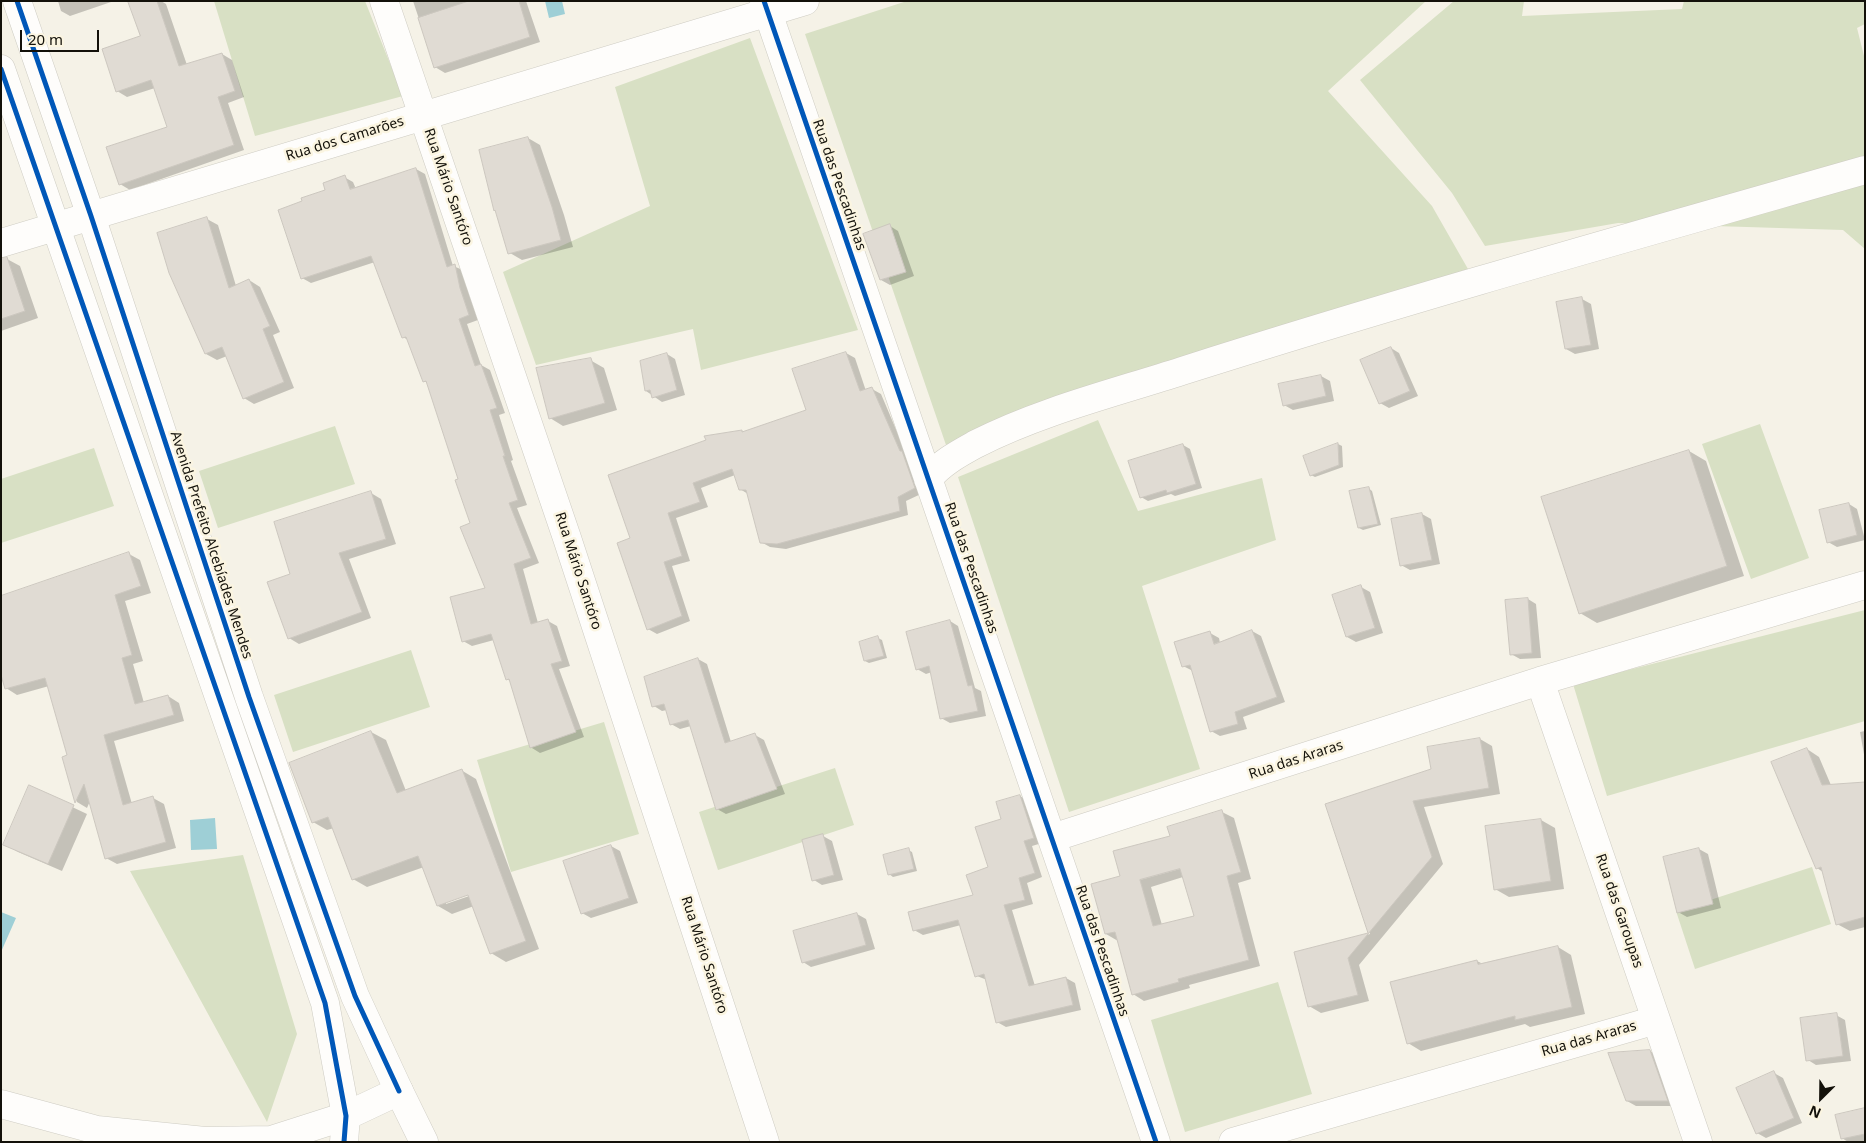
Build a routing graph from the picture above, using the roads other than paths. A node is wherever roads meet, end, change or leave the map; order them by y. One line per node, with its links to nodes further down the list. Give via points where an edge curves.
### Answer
1 (17, 1): 8 (street, Avenida Prefeito Alcebíades Mendes)
2 (384, 1): 6 (street, Rua Mário Santóro)
3 (804, 1): 4 (street, Rua dos Camarões)
4 (766, 7): 6 (street, Rua dos Camarões); 11 (street, Rua das Pescadinhas)
5 (1, 69): 9 (street)
6 (423, 116): 8 (street, Rua dos Camarões); 22 (street, Rua Mário Santóro, via 567,538)
7 (1865, 170): 11 (street, via 1334,323 1053,413 996,434 960,453 937,468)
8 (91, 216): 9 (street, Rua dos Camarões); 15 (street, Avenida Prefeito Alcebíades Mendes, via 250,697)
9 (55, 226): 10 (street, Rua dos Camarões); 16 (street)
10 (1, 243)
11 (928, 479): 14 (street, Rua das Pescadinhas)
12 (1865, 586): 13 (street, Rua das Araras)
13 (1540, 681): 14 (street, Rua das Araras); 17 (street, Rua das Garoupas)
14 (1052, 838): 23 (street, Rua das Pescadinhas)
15 (332, 930): 16 (street); 18 (street, Avenida Prefeito Alcebíades Mendes, via 355,996)
16 (303, 940): 20 (street, via 325,1003)
17 (1656, 1020): 24 (street, Rua das Araras); 25 (street, Rua das Garoupas)
18 (399, 1091): 20 (street); 21 (street, Avenida Prefeito Alcebíades Mendes)
19 (1, 1104): 20 (street, via 98,1130 205,1141 271,1140)
20 (345, 1129)
21 (424, 1142)
22 (765, 1142)
23 (1156, 1142)
24 (1233, 1142)
25 (1698, 1142)

